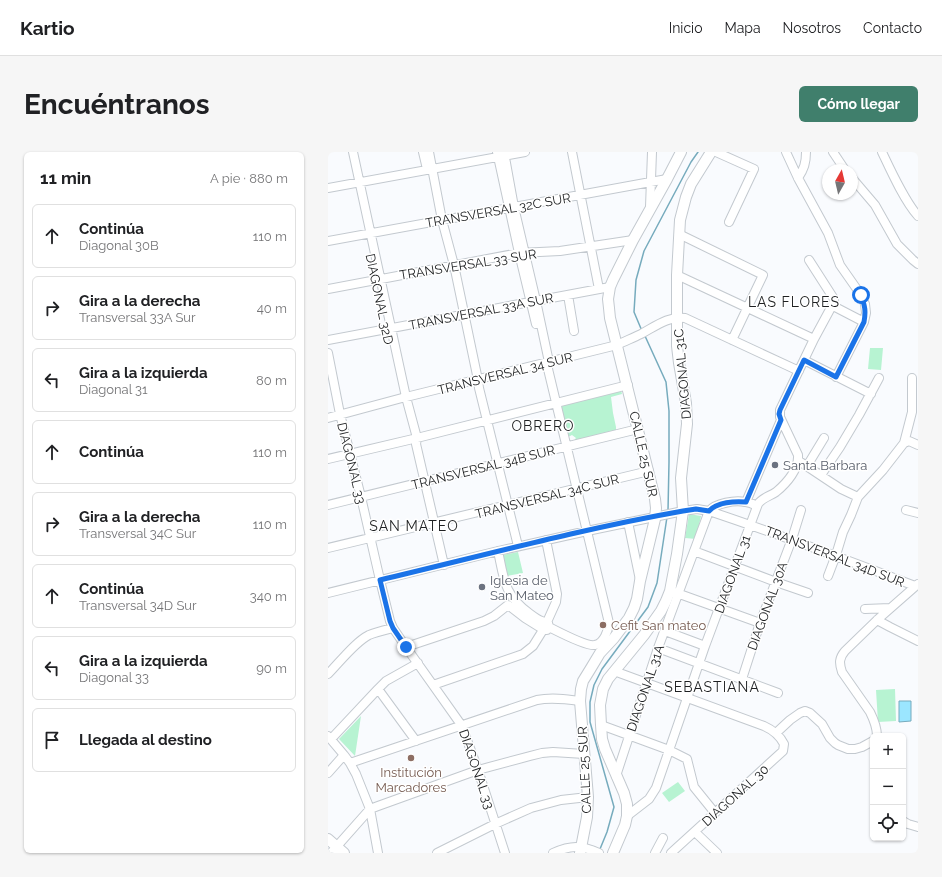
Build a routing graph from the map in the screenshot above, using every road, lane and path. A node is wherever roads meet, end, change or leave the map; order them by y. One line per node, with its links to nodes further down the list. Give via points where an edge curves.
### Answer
1 (348, 152): 21 (street, DIAGONAL 32D)
2 (354, 152): 21 (street, DIAGONAL 32D)
3 (423, 152): 18 (street)
4 (429, 152): 18 (street)
5 (525, 152): 15 (street)
6 (572, 152): 25 (street)
7 (576, 152): 25 (street)
8 (652, 152): 22 (street)
9 (711, 152): 32 (main road, DIAGONAL 31C, via 691,184 680,220)
10 (716, 152): 30 (street, via 754,169)
11 (786, 152): 19 (street)
12 (806, 152): 19 (street, via 805,168)
13 (833, 152): 17 (street)
14 (882, 152): 28 (street)
15 (501, 154): 18 (street); 26 (street)
16 (679, 154): 20 (main road, CALLE 25 SUR)
17 (841, 164)
18 (429, 169): 21 (street); 29 (street)
19 (798, 178): 50 (street, via 828,233 840,265 861,295 865,304)
20 (667, 179): 22 (street, TRANSVERSAL 32C SUR); 27 (main road, CALLE 25 SUR)
21 (358, 182): 24 (street); 31 (street, DIAGONAL 32D)
22 (651, 182): 25 (street, TRANSVERSAL 32C SUR); 27 (street)
23 (858, 185): 38 (street, via 875,205 897,244)
24 (328, 188)
25 (582, 195): 26 (street, TRANSVERSAL 32C SUR); 35 (street)
26 (512, 207): 29 (street, TRANSVERSAL 32C SUR); 36 (street)
27 (650, 211): 33 (main road, CALLE 25 SUR)
28 (918, 216)
29 (440, 220): 31 (street, TRANSVERSAL 32C SUR); 39 (street)
30 (729, 222)
31 (369, 234): 34 (street, TRANSVERSAL 32C SUR); 41 (street, DIAGONAL 32D)
32 (679, 234): 40 (main road, DIAGONAL 31C); 47 (street, via 763,275)
33 (633, 240): 35 (street, TRANSVERSAL 33 SUR); 42 (main road, CALLE 25 SUR)
34 (328, 241)
35 (592, 247): 36 (street, TRANSVERSAL 33 SUR, via 560,252); 42 (street)
36 (522, 253): 39 (street, TRANSVERSAL 33 SUR); 45 (street)
37 (809, 260): 46 (street, via 834,299)
38 (918, 264)
39 (451, 266): 41 (street, TRANSVERSAL 33 SUR); 48 (street)
40 (677, 275): 47 (street); 49 (main road, DIAGONAL 31C)
41 (378, 279): 43 (street, TRANSVERSAL 33 SUR); 51 (street, DIAGONAL 32D)
42 (604, 288): 44 (street, TRANSVERSAL 33A SUR); 56 (main road, CALLE 25 SUR)
43 (328, 289)
44 (568, 295): 45 (street, TRANSVERSAL 33A SUR); 52 (street)
45 (533, 301): 48 (street, TRANSVERSAL 33A SUR); 59 (street)
46 (833, 305): 50 (street); 53 (street)
47 (747, 308): 53 (street); 55 (street)
48 (462, 315): 51 (street, TRANSVERSAL 33A SUR); 65 (street)
49 (678, 317): 55 (street); 56 (street, TRANSVERSAL 34 SUR); 98 (main road, DIAGONAL 31C, via 677,346 687,424)
50 (864, 322): 61 (street)
51 (389, 329): 54 (street, TRANSVERSAL 33A SUR); 68 (street, DIAGONAL 32D)
52 (574, 331)
53 (814, 339): 58 (street)
54 (328, 340)
55 (732, 340): 60 (street)
56 (617, 345): 59 (street, TRANSVERSAL 34 SUR); 66 (main road, CALLE 25 SUR)
57 (328, 353): 70 (street, DIAGONAL 33)
58 (804, 360): 60 (street); 61 (street)
59 (547, 365): 65 (street, TRANSVERSAL 34 SUR); 69 (street)
60 (798, 371): 73 (street, via 780,410)
61 (836, 377): 67 (street)
62 (879, 378): 67 (street)
63 (912, 378): 77 (street, via 912,412)
64 (328, 380): 70 (street, DIAGONAL 33)
65 (478, 383): 68 (street, TRANSVERSAL 34 SUR); 72 (street)
66 (628, 386): 69 (street); 74 (main road, CALLE 25 SUR)
67 (871, 394): 86 (street)
68 (404, 398): 70 (street, TRANSVERSAL 34 SUR); 76 (street, DIAGONAL 32D)
69 (556, 403): 72 (street); 79 (street)
70 (338, 415): 71 (street, TRANSVERSAL 34 SUR); 80 (street, DIAGONAL 33)
71 (328, 418)
72 (487, 420): 76 (street); 83 (street)
73 (781, 420): 82 (street, via 798,455); 91 (street)
74 (638, 429): 79 (street, TRANSVERSAL 34B SUR); 85 (main road, CALLE 25 SUR)
75 (824, 438): 84 (street)
76 (415, 440): 80 (street); 87 (street, DIAGONAL 32D)
77 (904, 443): 78 (street, via 909,441); 90 (street)
78 (918, 445)
79 (566, 447): 83 (street, TRANSVERSAL 34B SUR); 88 (street)
80 (351, 454): 81 (street); 89 (street, DIAGONAL 33)
81 (328, 459)
82 (798, 461): 84 (street); 94 (street, via 797,467 782,487)
83 (497, 464): 87 (street, TRANSVERSAL 34B SUR); 93 (street)
84 (807, 466): 86 (street)
85 (648, 471): 88 (street, TRANSVERSAL 34C SUR); 100 (main road, CALLE 25 SUR)
86 (821, 474): 90 (street, via 841,489)
87 (425, 481): 89 (street, TRANSVERSAL 34B SUR); 102 (street, DIAGONAL 32D)
88 (576, 488): 93 (street, TRANSVERSAL 34C SUR); 104 (street)
89 (361, 497): 92 (street, TRANSVERSAL 34B SUR); 105 (street, DIAGONAL 33)
90 (858, 497): 112 (street)
91 (746, 502): 94 (street); 97 (street, via 716,505)
92 (328, 505)
93 (508, 505): 102 (street, TRANSVERSAL 34C SUR); 108 (street)
94 (757, 506): 103 (street, DIAGONAL 31)
95 (800, 510): 106 (street, DIAGONAL 30A)
96 (906, 510): 99 (street)
97 (709, 511): 98 (street, via 696,509); 103 (street, TRANSVERSAL 34D SUR); 111 (street, DIAGONAL 31A)
98 (679, 512): 100 (street); 121 (main road, DIAGONAL 31C)
99 (918, 513)
100 (660, 515): 101 (street); 117 (main road, CALLE 25 SUR)
101 (628, 522): 104 (street); 117 (street)
102 (435, 523): 105 (street, TRANSVERSAL 34C SUR); 113 (street, DIAGONAL 32D)
103 (750, 525): 106 (street, TRANSVERSAL 34D SUR); 114 (street, DIAGONAL 31)
104 (587, 531): 107 (street); 129 (street, via 609,622 608,628 602,640 595,645 587,645)
105 (370, 538): 109 (street, TRANSVERSAL 34C SUR); 116 (street, DIAGONAL 33)
106 (792, 539): 112 (street, TRANSVERSAL 34D SUR); 118 (street, DIAGONAL 30A)
107 (546, 540): 108 (street); 129 (street, via 557,594)
108 (518, 546): 110 (street)
109 (328, 548)
110 (498, 551): 113 (street); 129 (street, via 505,583 514,600)
111 (694, 551): 114 (street); 121 (street, DIAGONAL 31A)
112 (836, 555): 115 (street); 119 (street, TRANSVERSAL 34D SUR)
113 (444, 565): 116 (street)
114 (736, 566): 118 (street); 125 (street, DIAGONAL 31)
115 (828, 576)
116 (380, 580): 120 (street); 130 (street, DIAGONAL 33)
117 (640, 581): 146 (main road, CALLE 25 SUR, via 634,608 618,633 600,653 583,681)
118 (776, 582): 122 (street); 128 (street, DIAGONAL 30A)
119 (916, 585): 124 (street)
120 (331, 592): 123 (street)
121 (674, 592): 125 (street); 131 (street, DIAGONAL 31A); 138 (main road, DIAGONAL 31C, via 650,627)
122 (808, 593)
123 (328, 598)
124 (890, 608): 126 (street); 127 (street)
125 (719, 609): 128 (street); 133 (street, DIAGONAL 31)
126 (865, 609)
127 (877, 620): 132 (street); 150 (street, via 841,655 840,666 874,718)
128 (760, 623): 140 (street, DIAGONAL 30A)
129 (545, 626): 134 (street, via 525,618 508,605 484,621); 142 (street, via 533,646 523,654)
130 (393, 628): 134 (street, DIAGONAL 33); 139 (street, via 364,638)
131 (665, 631): 133 (street); 135 (street, DIAGONAL 31A)
132 (918, 641)
133 (705, 646): 137 (street, DIAGONAL 31)
134 (406, 647): 136 (street, DIAGONAL 33)
135 (658, 648): 137 (street); 141 (street, DIAGONAL 31A)
136 (418, 663): 142 (street, DIAGONAL 33); 143 (street, via 386,681)
137 (699, 663): 140 (street); 145 (street, DIAGONAL 31)
138 (614, 671): 141 (street); 147 (main road, DIAGONAL 31C, via 603,689)
139 (328, 674)
140 (742, 679): 144 (street)
141 (646, 683): 145 (street); 151 (street, DIAGONAL 31A)
142 (433, 685): 148 (street, DIAGONAL 33)
143 (378, 689): 152 (street); 153 (street)
144 (778, 693)
145 (687, 698): 149 (street, via 764,726); 155 (street, DIAGONAL 31)
146 (580, 701): 148 (street, via 545,698); 156 (main road, CALLE 25 SUR)
147 (600, 725): 151 (street); 161 (main road, DIAGONAL 31C, via 605,749)
148 (462, 726): 153 (street); 159 (street, DIAGONAL 33)
149 (776, 733): 154 (street, via 800,712 807,711 817,718 830,738 838,745 854,749); 164 (street, DIAGONAL 30, via 783,742 783,751)
150 (877, 733)
151 (629, 735): 155 (street); 161 (street, DIAGONAL 31A)
152 (330, 737): 157 (street)
153 (416, 740): 158 (street)
154 (870, 743)
155 (669, 750): 164 (street, via 687,759 694,787); 165 (street, DIAGONAL 31, via 653,793)
156 (584, 754): 159 (street, via 542,753); 162 (main road, CALLE 25 SUR)
157 (344, 755): 158 (street); 160 (street)
158 (350, 763): 163 (street)
159 (478, 770): 163 (street); 167 (street, DIAGONAL 33)
160 (328, 773)
161 (616, 776): 165 (main road, DIAGONAL 31C, via 627,804)
162 (588, 797): 167 (street, via 547,803); 172 (main road, CALLE 25 SUR)
163 (370, 809): 173 (street); 174 (street)
164 (714, 812): 169 (street, DIAGONAL 30)
165 (627, 816): 179 (main road)
166 (906, 823): 168 (street)
167 (496, 824): 175 (street); 176 (street, DIAGONAL 33)
168 (918, 826)
169 (695, 832): 181 (street, DIAGONAL 30); 182 (street)
170 (663, 838): 180 (street)
171 (328, 840): 173 (main road)
172 (584, 850): 177 (street, via 572,847); 178 (street)
173 (337, 851)
174 (378, 853)
175 (438, 853)
176 (505, 853)
177 (553, 853)
178 (599, 853)
179 (613, 853)
180 (655, 853)
181 (671, 853)
182 (717, 853)

